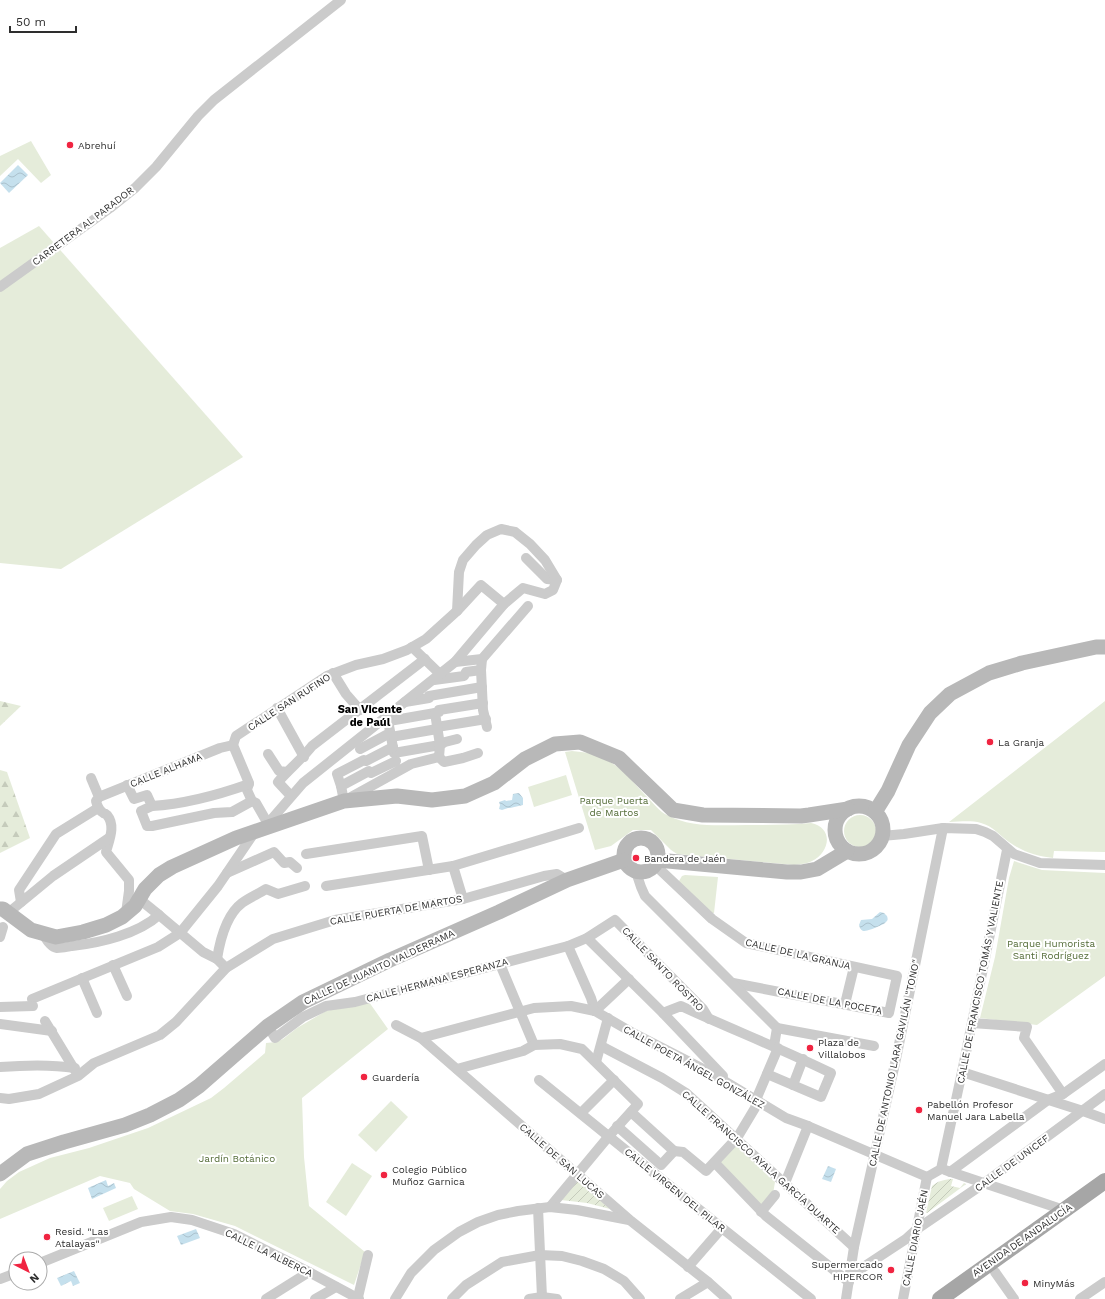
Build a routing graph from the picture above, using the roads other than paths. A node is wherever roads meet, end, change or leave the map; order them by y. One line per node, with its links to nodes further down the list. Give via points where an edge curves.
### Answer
1 (341, 0): 2 (street, CARRETERA AL PARADOR, via 214,100 135,188)
2 (0, 287)
3 (526, 558): 4 (street, via 547,579)
4 (557, 580): 5 (street, via 553,590 545,594 523,588); 7 (street, via 545,560 530,544 515,532 501,529 487,535 463,560 459,572)
5 (504, 604): 7 (street, CALLE SAN RUFINO, via 481,585); 12 (street)
6 (528, 606): 11 (street)
7 (457, 611): 8 (street, CALLE SAN RUFINO, via 426,639)
8 (412, 647): 10 (street); 14 (street, CALLE SAN RUFINO, via 383,659 356,664)
9 (1105, 647): 45 (main road, via 1002,669 989,673 950,694 930,713 909,745 888,791)
10 (425, 659): 15 (street); 20 (street)
11 (482, 659): 12 (street); 13 (street)
12 (455, 662): 15 (street)
13 (481, 670): 15 (street, via 466,672 464,676); 16 (street)
14 (333, 673): 19 (street, CALLE SAN RUFINO); 20 (street)
15 (437, 677): 17 (street)
16 (482, 687): 17 (street); 18 (street)
17 (403, 703): 22 (street)
18 (483, 703): 21 (street); 23 (street, via 486,723)
19 (277, 708): 25 (street, CALLE SAN RUFINO, via 236,736); 31 (street)
20 (360, 710): 31 (street, via 312,746)
21 (437, 712): 22 (street); 23 (street)
22 (388, 718): 27 (street); 39 (street, via 303,783)
23 (437, 728): 26 (street); 27 (street)
24 (457, 739): 26 (street)
25 (233, 745): 36 (street); 37 (street, CALLE ALHAMA)
26 (440, 745): 27 (street); 32 (street)
27 (393, 746): 28 (street); 33 (street); 38 (street, via 371,773 369,771)
28 (360, 749)
29 (478, 753): 32 (street, via 444,762)
30 (268, 754): 34 (street, via 279,770)
31 (304, 757): 34 (street)
32 (439, 758): 33 (street, via 415,763)
33 (401, 770): 38 (street)
34 (287, 772): 39 (street, via 278,782)
35 (91, 778): 40 (street)
36 (249, 784): 41 (street, via 247,790); 42 (street, via 208,797)
37 (128, 785): 40 (street, CALLE ALHAMA); 42 (street, via 134,799 147,795)
38 (343, 793): 46 (main road, via 432,800 464,796 494,783 525,760 554,744 580,742 619,758 673,810 702,815); 49 (main road)
39 (291, 796): 49 (street)
40 (99, 797): 43 (street, via 96,801)
41 (252, 800): 42 (street, via 232,812 147,826 141,811); 49 (street, via 256,803)
42 (152, 806)
43 (98, 808): 52 (street, via 110,821 112,829); 69 (street, via 56,834 20,890)
44 (848, 809): 45 (main road, via 862,807); 46 (main road); 50 (main road, via 838,819)
45 (875, 812): 51 (main road, via 883,827)
46 (809, 816): 50 (main road, via 827,823)
47 (579, 828): 59 (street)
48 (943, 828): 51 (street); 53 (street, via 976,829 985,832); 135 (street, CALLE DE ANTONIO LARA GAVILÁN "TONO", via 897,1055)
49 (262, 829): 62 (street); 67 (main road, via 172,867 159,875)
50 (835, 832): 54 (main road, via 840,845)
51 (882, 836): 54 (main road, via 880,843 868,852 854,854)
52 (109, 838): 69 (street, via 53,876); 70 (street, via 106,852 129,880)
53 (1007, 850): 58 (street, via 1040,863); 98 (street, CALLE DE FRANCISCO TOMÁS Y VALIENTE)
54 (847, 851): 57 (main road, via 817,869 801,872)
55 (306, 854): 61 (street, via 422,836)
56 (624, 860): 57 (main road, via 628,844 644,838 657,849); 63 (main road); 64 (main road, CALLE DE JUANITO VALDERRAMA)
57 (656, 862): 63 (main road, via 648,871); 82 (street, CALLE DE LA GRANJA, via 712,919 746,943)
58 (1105, 864)
59 (453, 866): 61 (street); 68 (street)
60 (297, 868): 62 (street, via 290,862 284,863 274,852)
61 (429, 870): 66 (street)
62 (227, 872): 75 (street)
63 (636, 872): 87 (street, via 645,896)
64 (567, 880): 68 (street, CALLE PUERTA DE MARTOS, via 557,874 544,876); 101 (main road, CALLE DE JUANITO VALDERRAMA, via 303,1002)
65 (305, 886): 79 (street, via 278,894 266,889 241,904 226,926 219,944)
66 (326, 886)
67 (138, 898): 70 (main road, via 135,906); 71 (street)
68 (463, 899): 83 (street, CALLE PUERTA DE MARTOS, via 335,920 273,939)
69 (21, 902): 72 (street)
70 (126, 913): 74 (main road, via 106,925 83,932 56,937)
71 (159, 915): 74 (street, via 152,922 134,930 90,944 56,948 50,945); 75 (street)
72 (3, 918): 74 (main road); 76 (street)
73 (615, 920): 77 (street, CALLE HERMANA ESPERANZA); 96 (street, CALLE SANTO ROSTRO)
74 (42, 933)
75 (180, 933): 79 (street, via 203,952); 81 (street, via 158,947)
76 (0, 937)
77 (587, 938): 78 (street, CALLE HERMANA ESPERANZA); 86 (street)
78 (568, 946): 80 (street, CALLE HERMANA ESPERANZA); 91 (street, via 591,998)
79 (217, 959): 83 (street)
80 (500, 964): 92 (street); 101 (street, CALLE HERMANA ESPERANZA, via 355,1002 326,1006 303,1017 275,1038)
81 (113, 965): 85 (street); 88 (street)
82 (854, 967): 84 (street, CALLE DE LA GRANJA); 89 (street)
83 (226, 968): 114 (street, CALLE PUERTA DE MARTOS, via 176,1022 160,1034)
84 (897, 976): 89 (street, CALLE DE LA POCETA, via 889,1012)
85 (82, 978): 90 (street, via 32,1002); 93 (street)
86 (628, 979): 91 (street); 94 (street)
87 (733, 983): 89 (street, CALLE DE LA POCETA); 102 (street)
88 (127, 996)
89 (845, 1004)
90 (0, 1007)
91 (594, 1011): 92 (street, CALLE POETA ÁNGEL GONZÁLEZ, via 571,1006 534,1008); 95 (street, CALLE POETA ÁNGEL GONZÁLEZ)
92 (520, 1012): 104 (street, CALLE POETA ÁNGEL GONZÁLEZ); 105 (street)
93 (97, 1013)
94 (663, 1013): 96 (street, CALLE SANTO ROSTRO, via 681,1006); 120 (street)
95 (608, 1018): 106 (street); 120 (street, CALLE POETA ÁNGEL GONZÁLEZ)
96 (710, 1019): 108 (street, CALLE SANTO ROSTRO)
97 (45, 1021): 103 (street)
98 (972, 1023): 115 (street, CALLE DE FRANCISCO TOMÁS Y VALIENTE); 121 (street, via 1027,1027 1024,1038)
99 (0, 1024): 103 (street)
100 (396, 1025): 104 (street, CALLE DE SAN LUCAS)
101 (268, 1026): 138 (main road, CALLE DE JUANITO VALDERRAMA, via 199,1086 179,1100 125,1125 27,1154)
102 (777, 1028): 107 (street); 108 (street)
103 (52, 1031): 114 (street)
104 (421, 1038): 113 (street, CALLE DE SAN LUCAS)
105 (534, 1046): 110 (street, via 560,1044 582,1049); 113 (street)
106 (601, 1046): 110 (street); 133 (street, CALLE FRANCISCO AYALA GARCÍA DUARTE, via 686,1093)
107 (874, 1046)
108 (776, 1047): 109 (street, CALLE SANTO ROSTRO); 116 (street)
109 (803, 1059): 119 (street); 119 (street, CALLE SANTO ROSTRO, via 831,1073 821,1097)
110 (596, 1062): 118 (street)
111 (1105, 1064): 121 (street)
112 (0, 1066): 114 (street, via 61,1066)
113 (457, 1069): 139 (street, CALLE DE SAN LUCAS)
114 (76, 1072): 123 (street, CALLE PUERTA DE MARTOS, via 39,1094)
115 (962, 1072): 125 (street); 137 (street, CALLE DE FRANCISCO TOMÁS Y VALIENTE)
116 (767, 1074): 119 (street); 124 (street)
117 (539, 1080): 128 (street, CALLE VIRGEN DEL PILAR)
118 (614, 1080): 127 (street, via 638,1104); 128 (street)
119 (793, 1085)
120 (732, 1086): 124 (street, CALLE POETA ÁNGEL GONZÁLEZ)
121 (1062, 1094): 125 (street)
122 (1105, 1094): 126 (street, CALLE DE UNICEF)
123 (0, 1098)
124 (756, 1100): 131 (street, CALLE POETA ÁNGEL GONZÁLEZ, via 786,1118); 133 (street, via 755,1108)
125 (1048, 1100): 126 (street); 137 (street)
126 (1083, 1111): 129 (street); 143 (street, CALLE DE UNICEF)
127 (630, 1112): 130 (street); 134 (street)
128 (581, 1113): 132 (street, CALLE VIRGEN DEL PILAR)
129 (1105, 1119)
130 (618, 1126): 132 (street); 134 (street, via 661,1165)
131 (808, 1126): 135 (street, CALLE POETA ÁNGEL GONZÁLEZ); 142 (street)
132 (609, 1136): 139 (street); 151 (street, CALLE VIRGEN DEL PILAR)
133 (737, 1138): 136 (street); 142 (street, CALLE FRANCISCO AYALA GARCÍA DUARTE)
134 (674, 1151): 136 (street, via 683,1152 706,1171)
135 (874, 1154): 140 (street, CALLE POETA ÁNGEL GONZÁLEZ); 153 (street, CALLE DE ANTONIO LARA GAVILÁN "TONO")
136 (715, 1163): 149 (street)
137 (946, 1170): 140 (street); 143 (street)
138 (0, 1174)
139 (577, 1174): 146 (street); 150 (street, CALLE DE SAN LUCAS)
140 (927, 1177): 152 (street, CALLE DIARIO JAÉN)
141 (1105, 1181): 148 (main road, AVENIDA DE ANDALUCÍA)
142 (786, 1183): 153 (street, CALLE FRANCISCO AYALA GARCÍA DUARTE)
143 (983, 1184): 148 (street); 152 (street, CALLE DE UNICEF)
144 (1105, 1194): 159 (main road, AVENIDA DE ANDALUCÍA)
145 (775, 1195): 149 (street)
146 (550, 1207): 147 (street); 150 (street)
147 (538, 1208): 155 (street); 170 (street, via 498,1215 459,1232 434,1250 412,1273)
148 (1064, 1210): 180 (main road, AVENIDA DE ANDALUCÍA)
149 (761, 1212): 160 (street)
150 (631, 1221): 157 (street, CALLE DE SAN LUCAS)
151 (722, 1228): 157 (street); 177 (street, CALLE VIRGEN DEL PILAR)
152 (917, 1229): 160 (street, CALLE DE UNICEF); 179 (street, CALLE DIARIO JAÉN)
153 (854, 1247): 160 (street, CALLE DE ANTONIO LARA GAVILÁN "TONO")
154 (368, 1255): 166 (street)
155 (540, 1255): 165 (street); 171 (street, via 502,1262 466,1285); 174 (street, via 562,1256 604,1269 624,1281)
156 (48, 1260): 158 (street, CALLE LA ALBERCA, via 141,1222 171,1217 234,1234)
157 (688, 1267): 161 (street, CALLE DE SAN LUCAS)
158 (309, 1272): 163 (street, CALLE LA ALBERCA); 167 (street)
159 (995, 1272): 181 (main road, AVENIDA DE ANDALUCÍA); 182 (street)
160 (849, 1279): 178 (street, CALLE DE ANTONIO LARA GAVILÁN "TONO")
161 (708, 1282): 175 (street); 176 (street, CALLE DE SAN LUCAS)
162 (1105, 1282): 183 (street)
163 (336, 1287): 164 (street, CALLE LA ALBERCA); 168 (street)
164 (348, 1292): 166 (street, CALLE LA ALBERCA); 169 (street)
165 (542, 1297): 172 (street); 173 (street)
166 (358, 1298)
167 (266, 1299)
168 (315, 1299)
169 (338, 1299)
170 (395, 1299)
171 (452, 1299)
172 (529, 1299)
173 (557, 1299)
174 (640, 1299)
175 (680, 1299)
176 (727, 1299)
177 (811, 1299)
178 (846, 1299)
179 (903, 1299)
180 (940, 1299)
181 (957, 1299)
182 (1014, 1299)
183 (1080, 1299)

